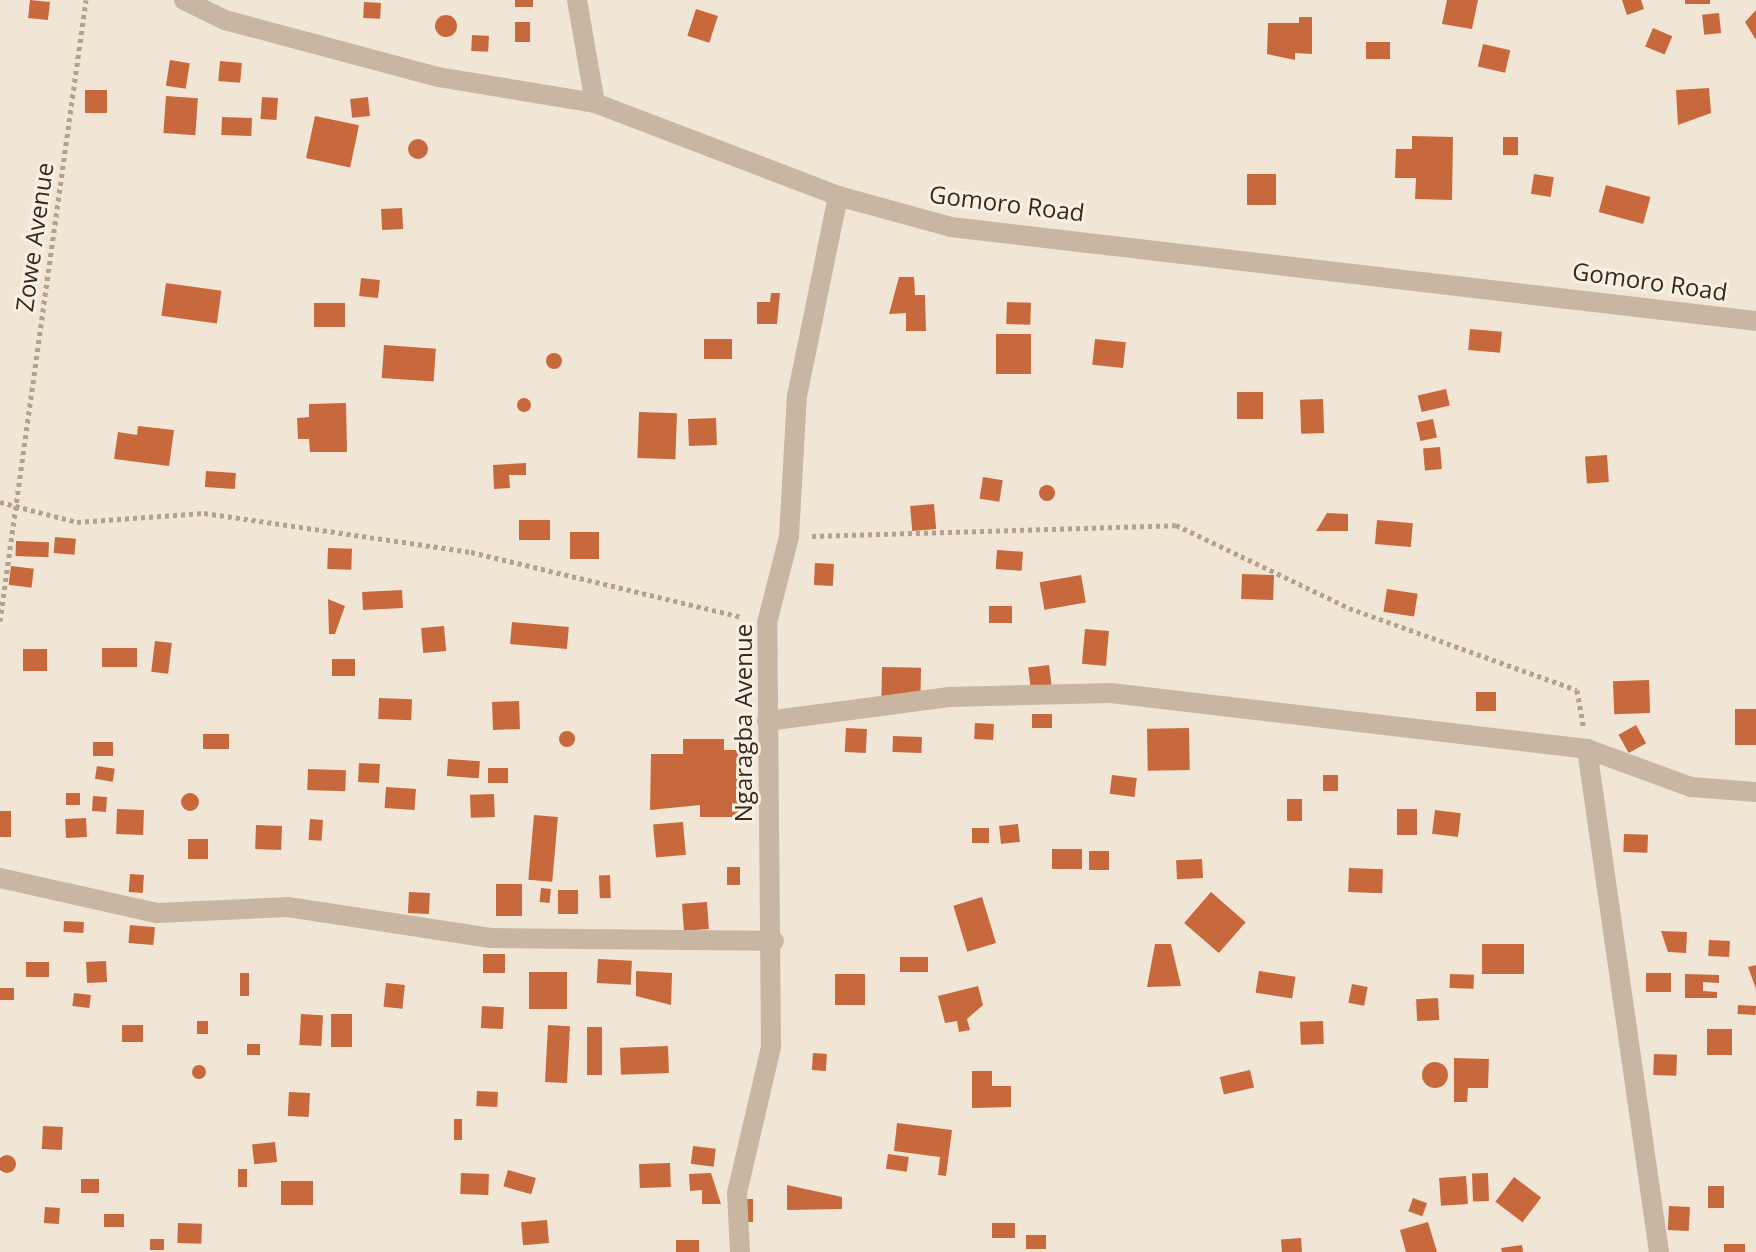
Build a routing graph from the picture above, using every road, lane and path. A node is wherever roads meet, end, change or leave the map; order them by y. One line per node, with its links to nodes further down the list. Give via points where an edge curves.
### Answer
1 (86, 0): 8 (path, Zowe Avenue)
2 (184, 0): 4 (street, Gomoro Road, via 225,20 438,77)
3 (577, 0): 4 (street)
4 (595, 103): 5 (street, Gomoro Road)
5 (838, 196): 6 (street, Gomoro Road, via 951,227); 9 (street, Ngaragba Avenue, via 797,396)
6 (1756, 321)
7 (0, 502): 8 (path)
8 (14, 506): 10 (path, Zowe Avenue); 11 (path, via 77,522 204,513 471,552)
9 (789, 537): 11 (street, Ngaragba Avenue); 13 (path, via 1176,525 1349,608 1577,690)
10 (0, 621)
11 (767, 623): 12 (street, Ngaragba Avenue)
12 (767, 721): 13 (street, via 949,697 1111,693); 16 (street, Ngaragba Avenue)
13 (1587, 749): 14 (street, via 1691,787); 18 (street)
14 (1756, 792)
15 (0, 878): 16 (street, via 157,913 288,907 491,938)
16 (774, 941): 17 (street, Ngaragba Avenue, via 771,1047 737,1193)
17 (740, 1252)
18 (1659, 1252)

